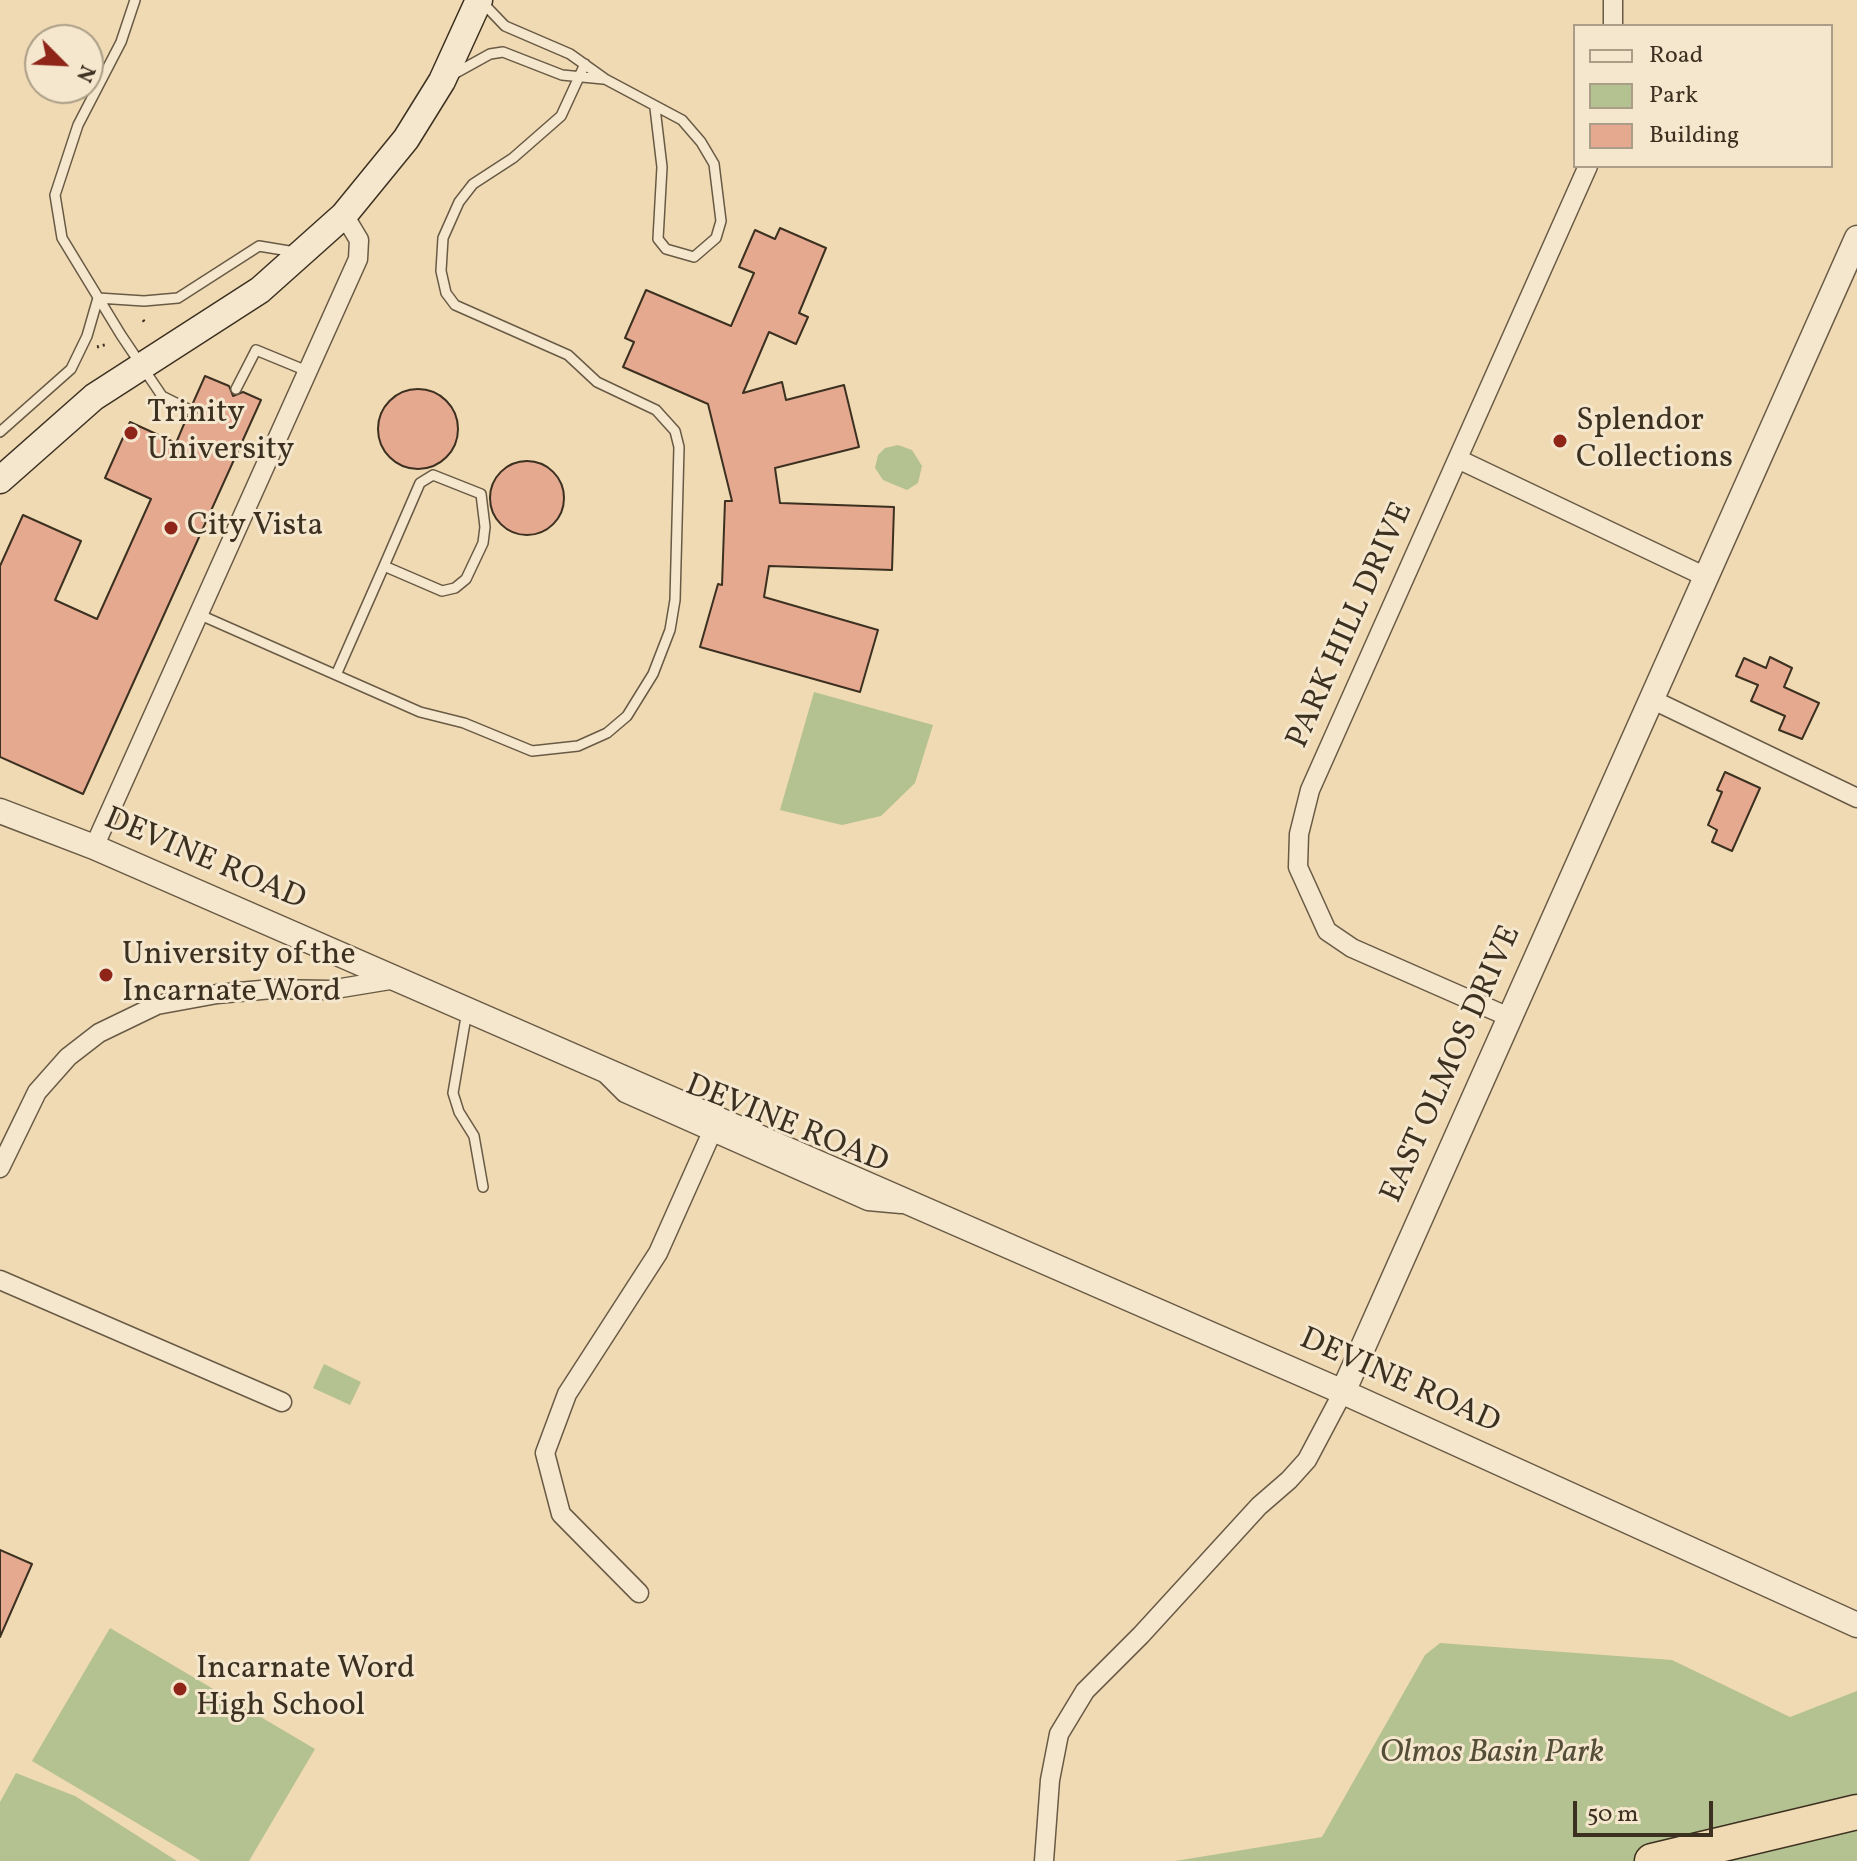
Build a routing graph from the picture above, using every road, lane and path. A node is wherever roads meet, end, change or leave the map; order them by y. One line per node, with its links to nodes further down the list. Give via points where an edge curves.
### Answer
1 (135, 0): 16 (lane, via 121,42 72,139 55,195 62,238)
2 (480, 0): 5 (lane, via 505,26); 10 (main road)
3 (1613, 0): 4 (street)
4 (1613, 24)
5 (534, 39): 6 (lane); 7 (lane)
6 (525, 59): 8 (lane); 10 (lane, via 490,54)
7 (585, 64): 8 (lane); 9 (lane)
8 (579, 77): 9 (lane); 29 (lane, via 551,127 473,184 459,202 443,238 441,271 455,305 568,355 597,382 656,410 675,431 675,600 653,674 627,716 607,733 552,752 516,747)
9 (605, 79): 11 (lane)
10 (442, 81): 13 (main road, via 406,139)
11 (655, 108): 11 (lane, via 662,167 658,239 666,249 694,257 716,238 721,221 714,164 682,120)
12 (1587, 168): 24 (street, PARK HILL DRIVE)
13 (344, 215): 15 (main road); 20 (street, via 359,240 358,259)
14 (1857, 238): 27 (street, EAST OLMOS DRIVE)
15 (304, 253): 16 (lane, via 259,246 178,298); 19 (main road, via 260,290)
16 (98, 298): 19 (lane); 23 (lane, via 71,369)
17 (108, 344): 18 (path, via 103,350)
18 (95, 346)
19 (142, 366): 22 (lane, via 162,396); 25 (main road, via 94,397)
20 (307, 371): 21 (lane, via 256,350); 28 (street)
21 (236, 389)
22 (190, 410)
23 (0, 432)
24 (1460, 460): 27 (street); 36 (street, PARK HILL DRIVE, via 1310,790 1299,834 1298,867 1327,931 1352,948)
25 (0, 480)
26 (384, 566): 26 (lane, via 420,483 433,475 481,494 483,543 466,579 455,588 442,591); 29 (lane)
27 (1706, 577): 30 (street, EAST OLMOS DRIVE)
28 (198, 614): 29 (lane); 33 (street)
29 (336, 675)
30 (1651, 699): 31 (street); 36 (street, EAST OLMOS DRIVE)
31 (1857, 798)
32 (0, 811): 33 (street, DEVINE ROAD)
33 (94, 847): 34 (street, DEVINE ROAD)
34 (396, 979): 35 (street, DEVINE ROAD); 39 (street, via 329,990 217,994 157,1005 99,1033 68,1057 37,1092)
35 (467, 1011): 37 (street, DEVINE ROAD); 40 (lane, via 453,1093 474,1136)
36 (1509, 1017): 43 (street, EAST OLMOS DRIVE)
37 (601, 1069): 38 (street, DEVINE ROAD, via 625,1093); 41 (street, DEVINE ROAD)
38 (712, 1132): 41 (street, DEVINE ROAD, via 868,1201); 45 (street, via 658,1253 567,1394 545,1453 561,1514)
39 (0, 1168)
40 (483, 1187)
41 (912, 1205): 43 (street, DEVINE ROAD)
42 (0, 1280): 44 (street)
43 (1343, 1392): 46 (street, DEVINE ROAD); 48 (street, EAST OLMOS DRIVE, via 1307,1460 1085,1691 1059,1734)
44 (282, 1402)
45 (639, 1593)
46 (1857, 1625)
47 (1857, 1812): 49 (highway)
48 (1044, 1861)
49 (1652, 1861)

